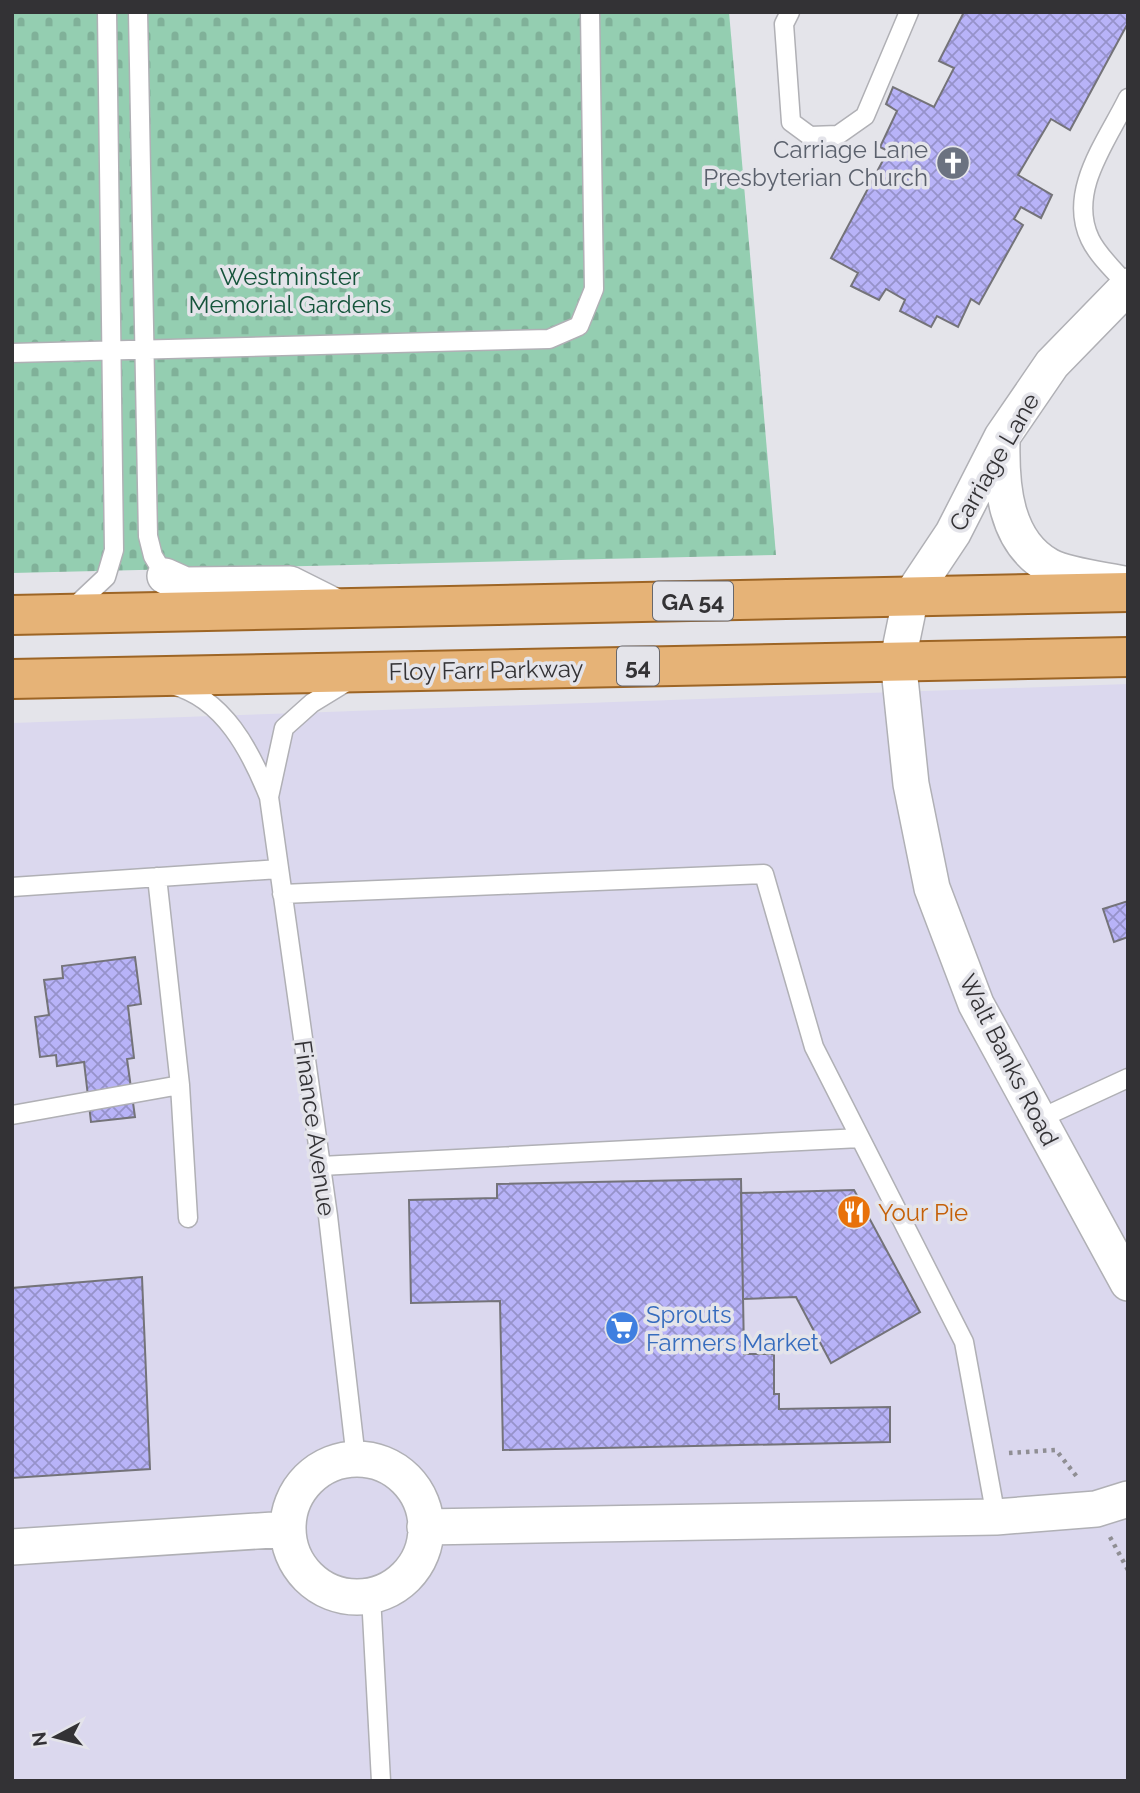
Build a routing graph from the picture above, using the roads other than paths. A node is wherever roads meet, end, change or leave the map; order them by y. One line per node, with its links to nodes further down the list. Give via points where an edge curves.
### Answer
1 (107, 12): 9 (lane)
2 (138, 12): 8 (lane)
3 (590, 12): 8 (lane, via 594,289 579,326 549,339)
4 (790, 12): 5 (lane, via 784,24 791,122 810,136 838,135 865,116)
5 (909, 12)
6 (1128, 98): 7 (lane, via 1085,184 1082,219 1091,243)
7 (1128, 286): 11 (street, Carriage Lane, via 1052,364)
8 (145, 349): 9 (lane); 12 (lane, via 148,536)
9 (112, 350): 10 (lane); 17 (lane, via 114,550 106,578)
10 (12, 353)
11 (1002, 437): 13 (street, via 1001,479 1006,503 1017,533 1031,550 1050,566); 15 (street, Carriage Lane, via 953,533)
12 (165, 576): 16 (street, via 185,585 290,584)
13 (1128, 585)
14 (1128, 592): 15 (main road, GA 54)
15 (911, 596): 16 (main road, GA 54); 20 (street, Carriage Lane)
16 (338, 608): 17 (main road, GA 54)
17 (67, 614): 18 (main road, GA 54)
18 (12, 615)
19 (1128, 657): 20 (main road, Floy Farr Parkway)
20 (898, 659): 21 (main road, Floy Farr Parkway / 54); 32 (street, Walt Banks Road, via 911,783 932,888 976,1004)
21 (379, 673): 22 (main road, Floy Farr Parkway); 24 (lane, Finance Avenue, via 342,683 284,728)
22 (135, 676): 23 (main road, Floy Farr Parkway); 24 (lane, Finance Avenue, via 183,688 225,717 255,762)
23 (12, 679)
24 (269, 797): 25 (lane, Finance Avenue)
25 (279, 869): 26 (lane); 28 (lane, Finance Avenue)
26 (157, 877): 27 (lane); 30 (lane)
27 (12, 887)
28 (282, 894): 33 (lane, via 764,874 814,1047); 34 (lane, Finance Avenue)
29 (1128, 1078): 32 (lane)
30 (180, 1085): 31 (lane); 35 (lane)
31 (12, 1115)
32 (1037, 1120): 36 (street, Walt Banks Road)
33 (860, 1138): 34 (lane); 39 (lane, via 964,1342)
34 (321, 1166): 37 (lane, Finance Avenue)
35 (188, 1218)
36 (1128, 1283)
37 (356, 1459): 40 (street, via 382,1464 405,1478 420,1501); 41 (street, via 329,1464 307,1480 293,1502)
38 (1128, 1499): 39 (street, via 1096,1509)
39 (996, 1517): 40 (street)
40 (425, 1527): 43 (street, via 421,1553 406,1576)
41 (288, 1529): 42 (street); 43 (street, via 293,1555 309,1577 344,1596)
42 (12, 1547)
43 (371, 1596): 44 (lane)
44 (381, 1781)

